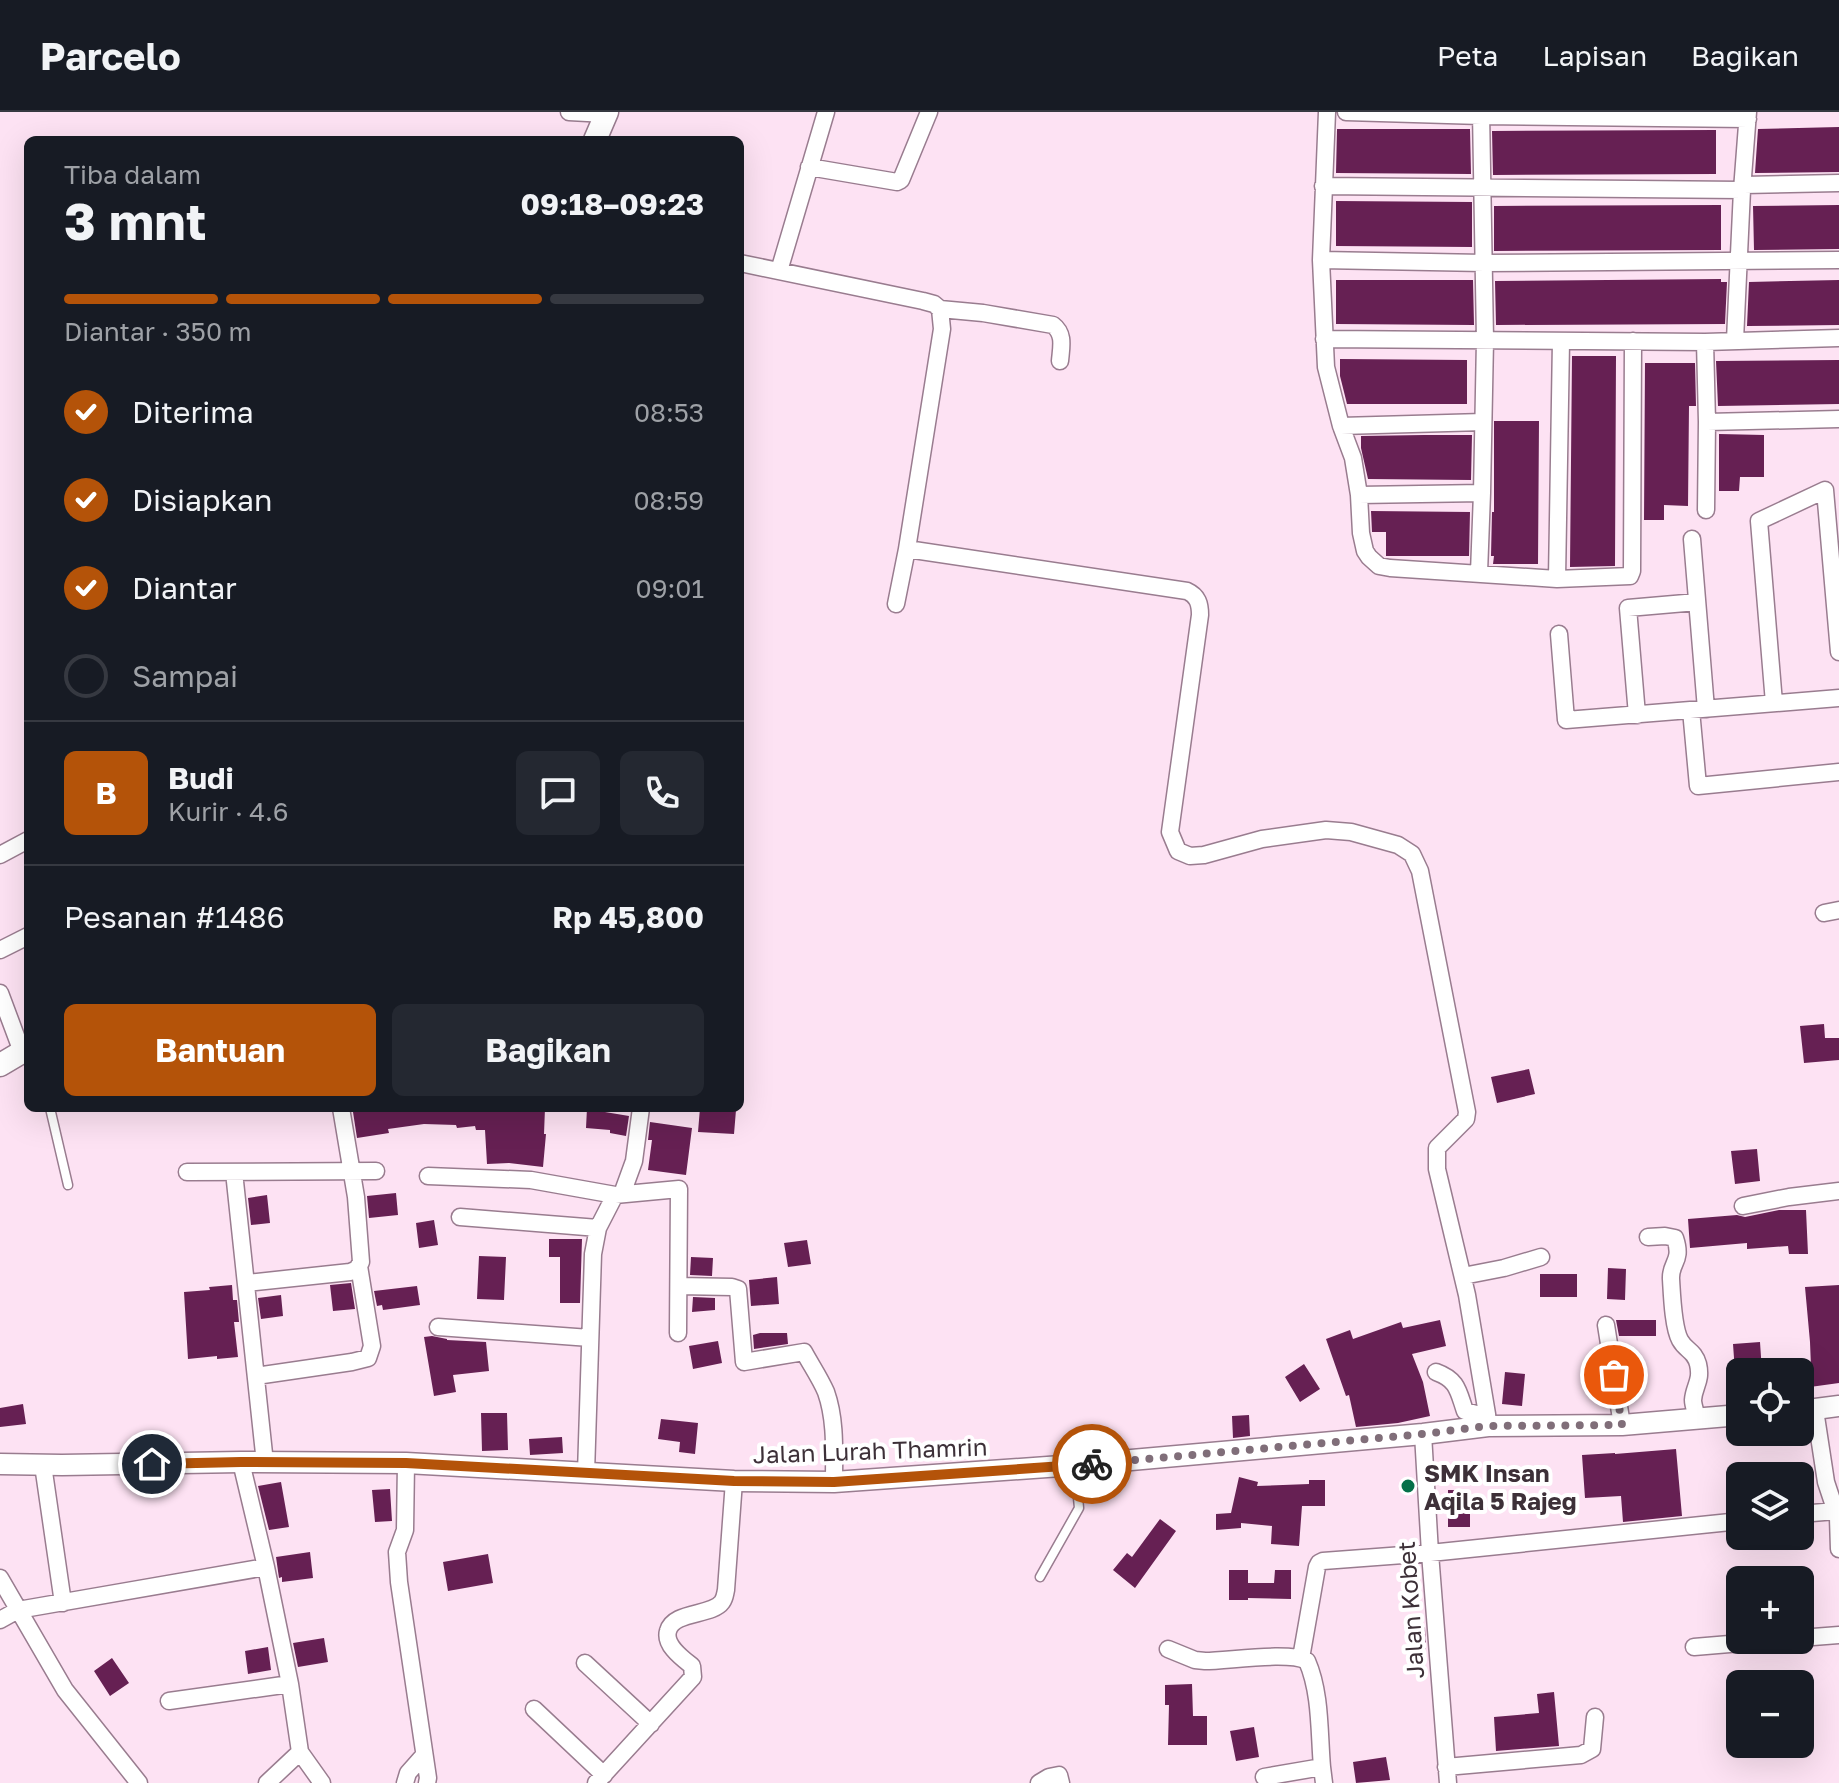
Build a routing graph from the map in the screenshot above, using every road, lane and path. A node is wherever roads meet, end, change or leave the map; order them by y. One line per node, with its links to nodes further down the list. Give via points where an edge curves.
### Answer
1 (569, 112): 6 (street)
2 (826, 112): 10 (street)
3 (929, 112): 10 (street, via 897,182)
4 (1327, 112): 12 (street)
5 (1346, 112): 7 (street)
6 (606, 113): 9 (main road)
7 (1481, 114): 8 (street); 14 (street)
8 (1748, 115): 13 (street)
9 (597, 136)
10 (809, 167): 20 (street)
11 (1839, 183): 13 (street)
12 (1323, 186): 14 (street); 15 (street)
13 (1743, 187): 14 (street); 16 (street)
14 (1483, 188): 18 (street)
15 (1321, 260): 18 (street); 23 (street)
16 (1738, 260): 17 (street); 18 (street); 25 (street)
17 (1839, 260)
18 (1484, 263): 24 (street)
19 (744, 264): 20 (street)
20 (779, 271): 21 (street)
21 (940, 309): 29 (street, via 1053,325 1061,336); 38 (street, via 942,329)
22 (1839, 338): 25 (street)
23 (1324, 339): 24 (street); 33 (street, via 1329,388)
24 (1485, 340): 26 (street); 31 (street)
25 (1735, 340): 28 (street)
26 (1561, 341): 27 (street); 40 (street)
27 (1633, 341): 28 (street); 40 (street, via 1632,573)
28 (1705, 342): 32 (street)
29 (1060, 361)
30 (1839, 419): 32 (street)
31 (1483, 422): 33 (street); 34 (street)
32 (1707, 422): 36 (street)
33 (1341, 426): 35 (street)
34 (1482, 493): 35 (street); 39 (street)
35 (1359, 495): 39 (street, via 1363,543 1379,566)
36 (1706, 510)
37 (1692, 539): 41 (street)
38 (907, 549): 42 (street); 75 (street, via 1193,594 1200,615 1170,832 1178,851 1204,855 1262,839 1326,830 1398,845 1412,854 1420,871 1467,1112 1437,1148 1436,1157)
39 (1479, 573): 40 (street)
40 (1557, 579)
41 (1697, 602): 47 (street); 48 (street, via 1628,608)
42 (896, 604)
43 (1559, 634): 48 (street, via 1566,720)
44 (1839, 652): 46 (street, via 1825,490 1759,521)
45 (1839, 698): 46 (street)
46 (1774, 703): 47 (street)
47 (1698, 710): 48 (street); 49 (street, via 1698,786)
48 (1637, 715)
49 (1839, 772)
50 (24, 842): 51 (street)
51 (0, 855)
52 (24, 938): 53 (street)
53 (0, 950)
54 (0, 993): 55 (street)
55 (24, 1049)
56 (24, 1052): 57 (main road)
57 (0, 1065)
58 (51, 1112): 66 (lane)
59 (342, 1112): 61 (street)
60 (640, 1112): 68 (street, via 634,1161)
61 (352, 1171): 62 (street); 64 (street); 74 (street)
62 (376, 1171)
63 (187, 1172): 64 (street)
64 (234, 1172): 76 (street)
65 (428, 1176): 68 (street, via 531,1180)
66 (68, 1185)
67 (1839, 1191): 69 (street)
68 (619, 1195): 71 (street); 77 (street, via 679,1189)
69 (1743, 1206)
70 (460, 1217): 71 (street)
71 (598, 1228): 81 (street)
72 (1648, 1237): 87 (street, via 1672,1236 1677,1245 1672,1292 1680,1340 1695,1354 1699,1367 1693,1398)
73 (1541, 1257): 75 (street)
74 (359, 1266): 76 (street, via 353,1272); 83 (street, via 372,1346 368,1358)
75 (1463, 1276): 88 (street)
76 (247, 1283): 83 (street)
77 (679, 1286): 80 (street); 100 (street, via 738,1289 744,1362 804,1352 826,1392)
78 (1606, 1325): 89 (street)
79 (438, 1327): 81 (street)
80 (678, 1333)
81 (590, 1338): 98 (street)
82 (1436, 1372): 88 (street, via 1454,1381 1465,1411)
83 (256, 1376): 93 (street)
84 (1839, 1406): 85 (street)
85 (1814, 1410)
86 (1726, 1416): 87 (street, Jalan Lurah Thamrin)
87 (1697, 1418): 89 (street, Jalan Lurah Thamrin)
88 (1488, 1420): 89 (street, Jalan Lurah Thamrin); 91 (street, Jalan Lurah Thamrin)
89 (1622, 1425)
90 (1814, 1430): 101 (street)
91 (1423, 1434): 97 (street, Jalan Lurah Thamrin); 106 (street, Jalan Kobet)
92 (241, 1462): 93 (street, Jalan Lurah Thamrin); 96 (street, Jalan Lurah Thamrin); 107 (street)
93 (265, 1463): 94 (street, Jalan Lurah Thamrin)
94 (406, 1463): 98 (street, Jalan Lurah Thamrin); 126 (street, via 405,1530 397,1552)
95 (0, 1464): 96 (street, Jalan Lurah Thamrin)
96 (43, 1465): 110 (street)
97 (1075, 1465): 100 (street, Jalan Lurah Thamrin); 108 (lane, via 1079,1508)
98 (586, 1473): 99 (street, Jalan Lurah Thamrin)
99 (734, 1481): 100 (street, Jalan Lurah Thamrin); 124 (street, via 723,1600 670,1625 668,1639 692,1666 693,1677)
100 (834, 1482)
101 (1833, 1482): 102 (street)
102 (1836, 1511): 103 (street); 105 (street)
103 (1814, 1513)
104 (1726, 1522): 106 (street)
105 (1839, 1549)
106 (1430, 1553): 118 (street, via 1319,1563); 128 (street, Jalan Kobet)
107 (266, 1567): 110 (street); 120 (street)
108 (1040, 1577)
109 (0, 1578): 111 (street)
110 (63, 1603): 111 (street)
111 (18, 1610): 112 (street); 131 (street, via 65,1690)
112 (0, 1620)
113 (1839, 1635): 114 (street)
114 (1814, 1637)
115 (1726, 1644): 116 (street)
116 (1694, 1647)
117 (1168, 1649): 118 (street, via 1205,1661)
118 (1301, 1658): 127 (street, via 1313,1681)
119 (585, 1663): 124 (street)
120 (290, 1684): 121 (street); 125 (street)
121 (169, 1701)
122 (534, 1709): 130 (street)
123 (1595, 1717): 128 (street, via 1592,1749 1581,1755)
124 (651, 1724): 130 (street)
125 (300, 1752): 132 (street); 133 (street)
126 (424, 1755): 134 (street); 135 (street)
127 (1323, 1775): 129 (street)
128 (1447, 1775)
129 (1264, 1777)
130 (600, 1779)
131 (139, 1783)
132 (267, 1783)
133 (322, 1783)
134 (405, 1783)
135 (427, 1783)
136 (1039, 1783): 137 (street, via 1059,1775)
137 (1061, 1783)

